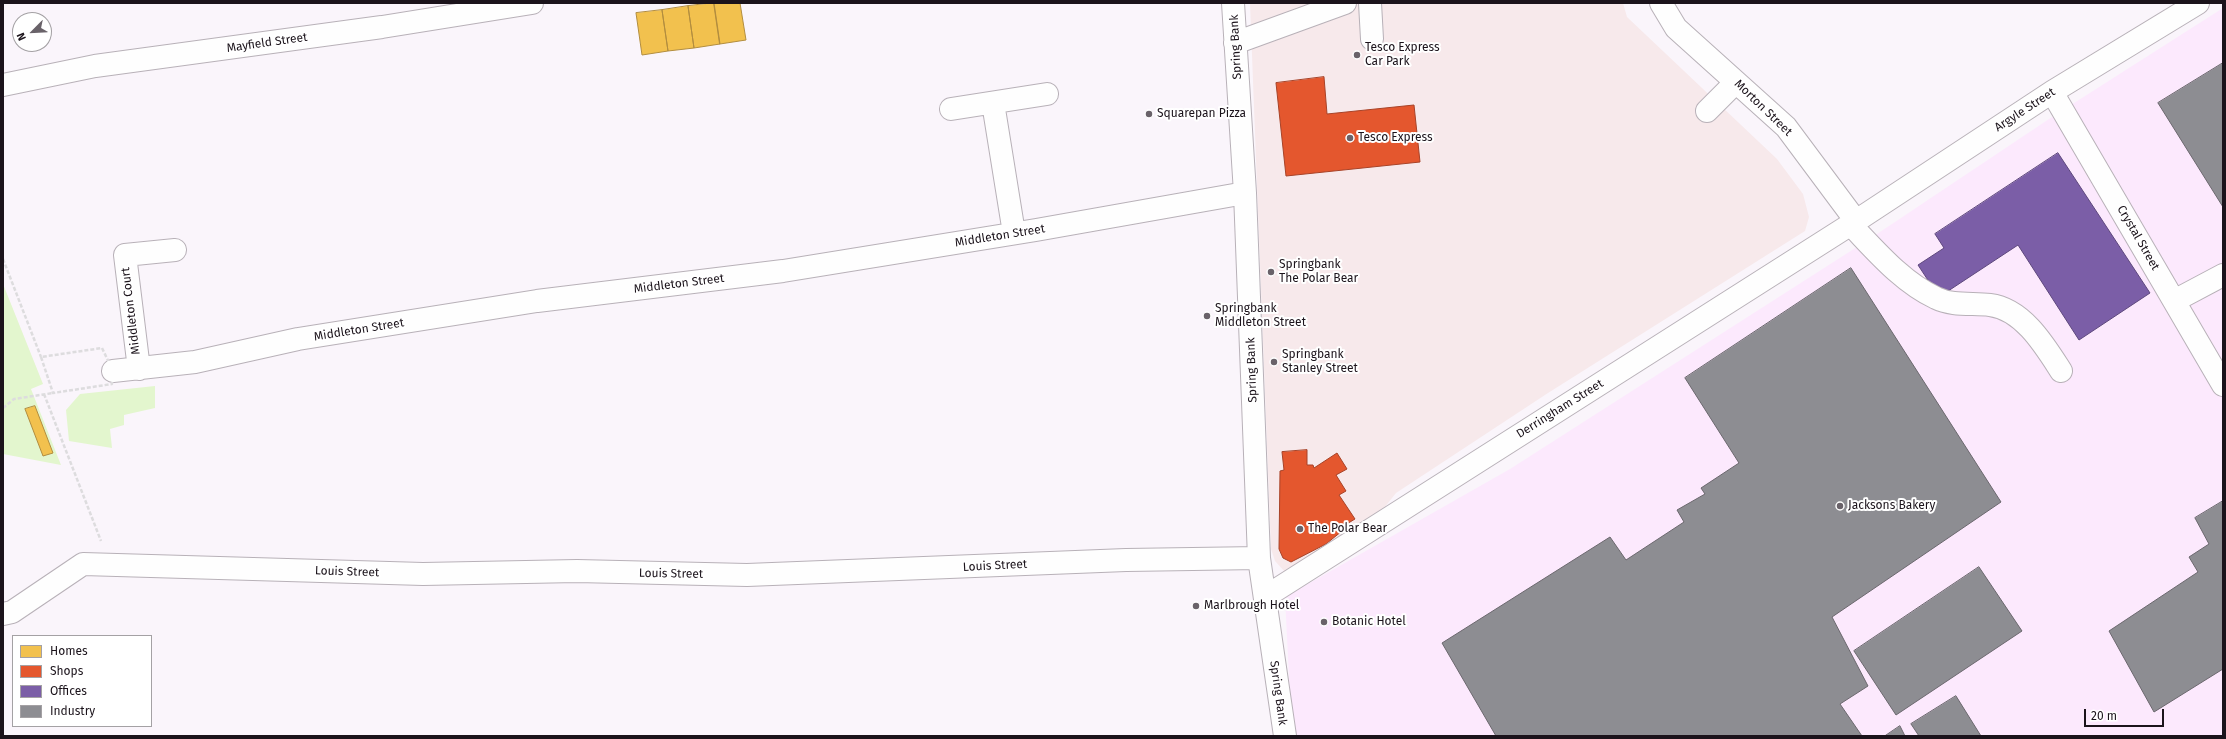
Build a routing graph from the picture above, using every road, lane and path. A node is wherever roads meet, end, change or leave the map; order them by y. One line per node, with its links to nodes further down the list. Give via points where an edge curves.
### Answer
1 (532, 3): 10 (street, Mayfield Street, via 382,27 95,66)
2 (1234, 3): 8 (street, Spring Bank)
3 (1345, 3): 8 (street)
4 (1370, 3): 7 (street)
5 (1661, 3): 9 (street, Morton Street, via 1676,28)
6 (2198, 3): 11 (street, Argyle Street)
7 (1372, 39)
8 (1235, 43): 16 (street, Spring Bank)
9 (1736, 82): 15 (street); 17 (street, Morton Street, via 1786,126)
10 (3, 85)
11 (2052, 92): 17 (street, Argyle Street); 22 (street, Crystal Street)
12 (1047, 94): 13 (street)
13 (993, 103): 14 (street); 18 (street)
14 (951, 109)
15 (1707, 111)
16 (1245, 193): 18 (street, Middleton Street); 31 (street, Spring Bank)
17 (1853, 223): 26 (street, Morton Street, via 1895,270 1933,296 1942,300 1992,305 2016,316 2028,325 2043,343); 33 (street, Derringham Street)
18 (1014, 233): 24 (street, Middleton Street, via 783,271 530,302 298,339 195,362)
19 (175, 250): 24 (street, Middleton Court, via 125,255)
20 (3, 259): 23 (path)
21 (2223, 275): 22 (street)
22 (2174, 301): 27 (street, Crystal Street)
23 (41, 357): 25 (path, via 102,348); 28 (path)
24 (139, 369): 25 (street, Middleton Street)
25 (113, 371): 28 (path, via 112,384)
26 (2061, 371)
27 (2223, 385)
28 (53, 393): 29 (path)
29 (44, 394): 30 (path, via 14,399); 32 (path, via 104,550)
30 (3, 408)
31 (1259, 558): 32 (street, Louis Street, via 1126,560 747,575 577,572 423,574); 33 (street, Spring Bank)
32 (93, 564): 34 (street, via 12,612)
33 (1265, 597): 35 (street, Spring Bank)
34 (3, 614)
35 (1285, 736)

